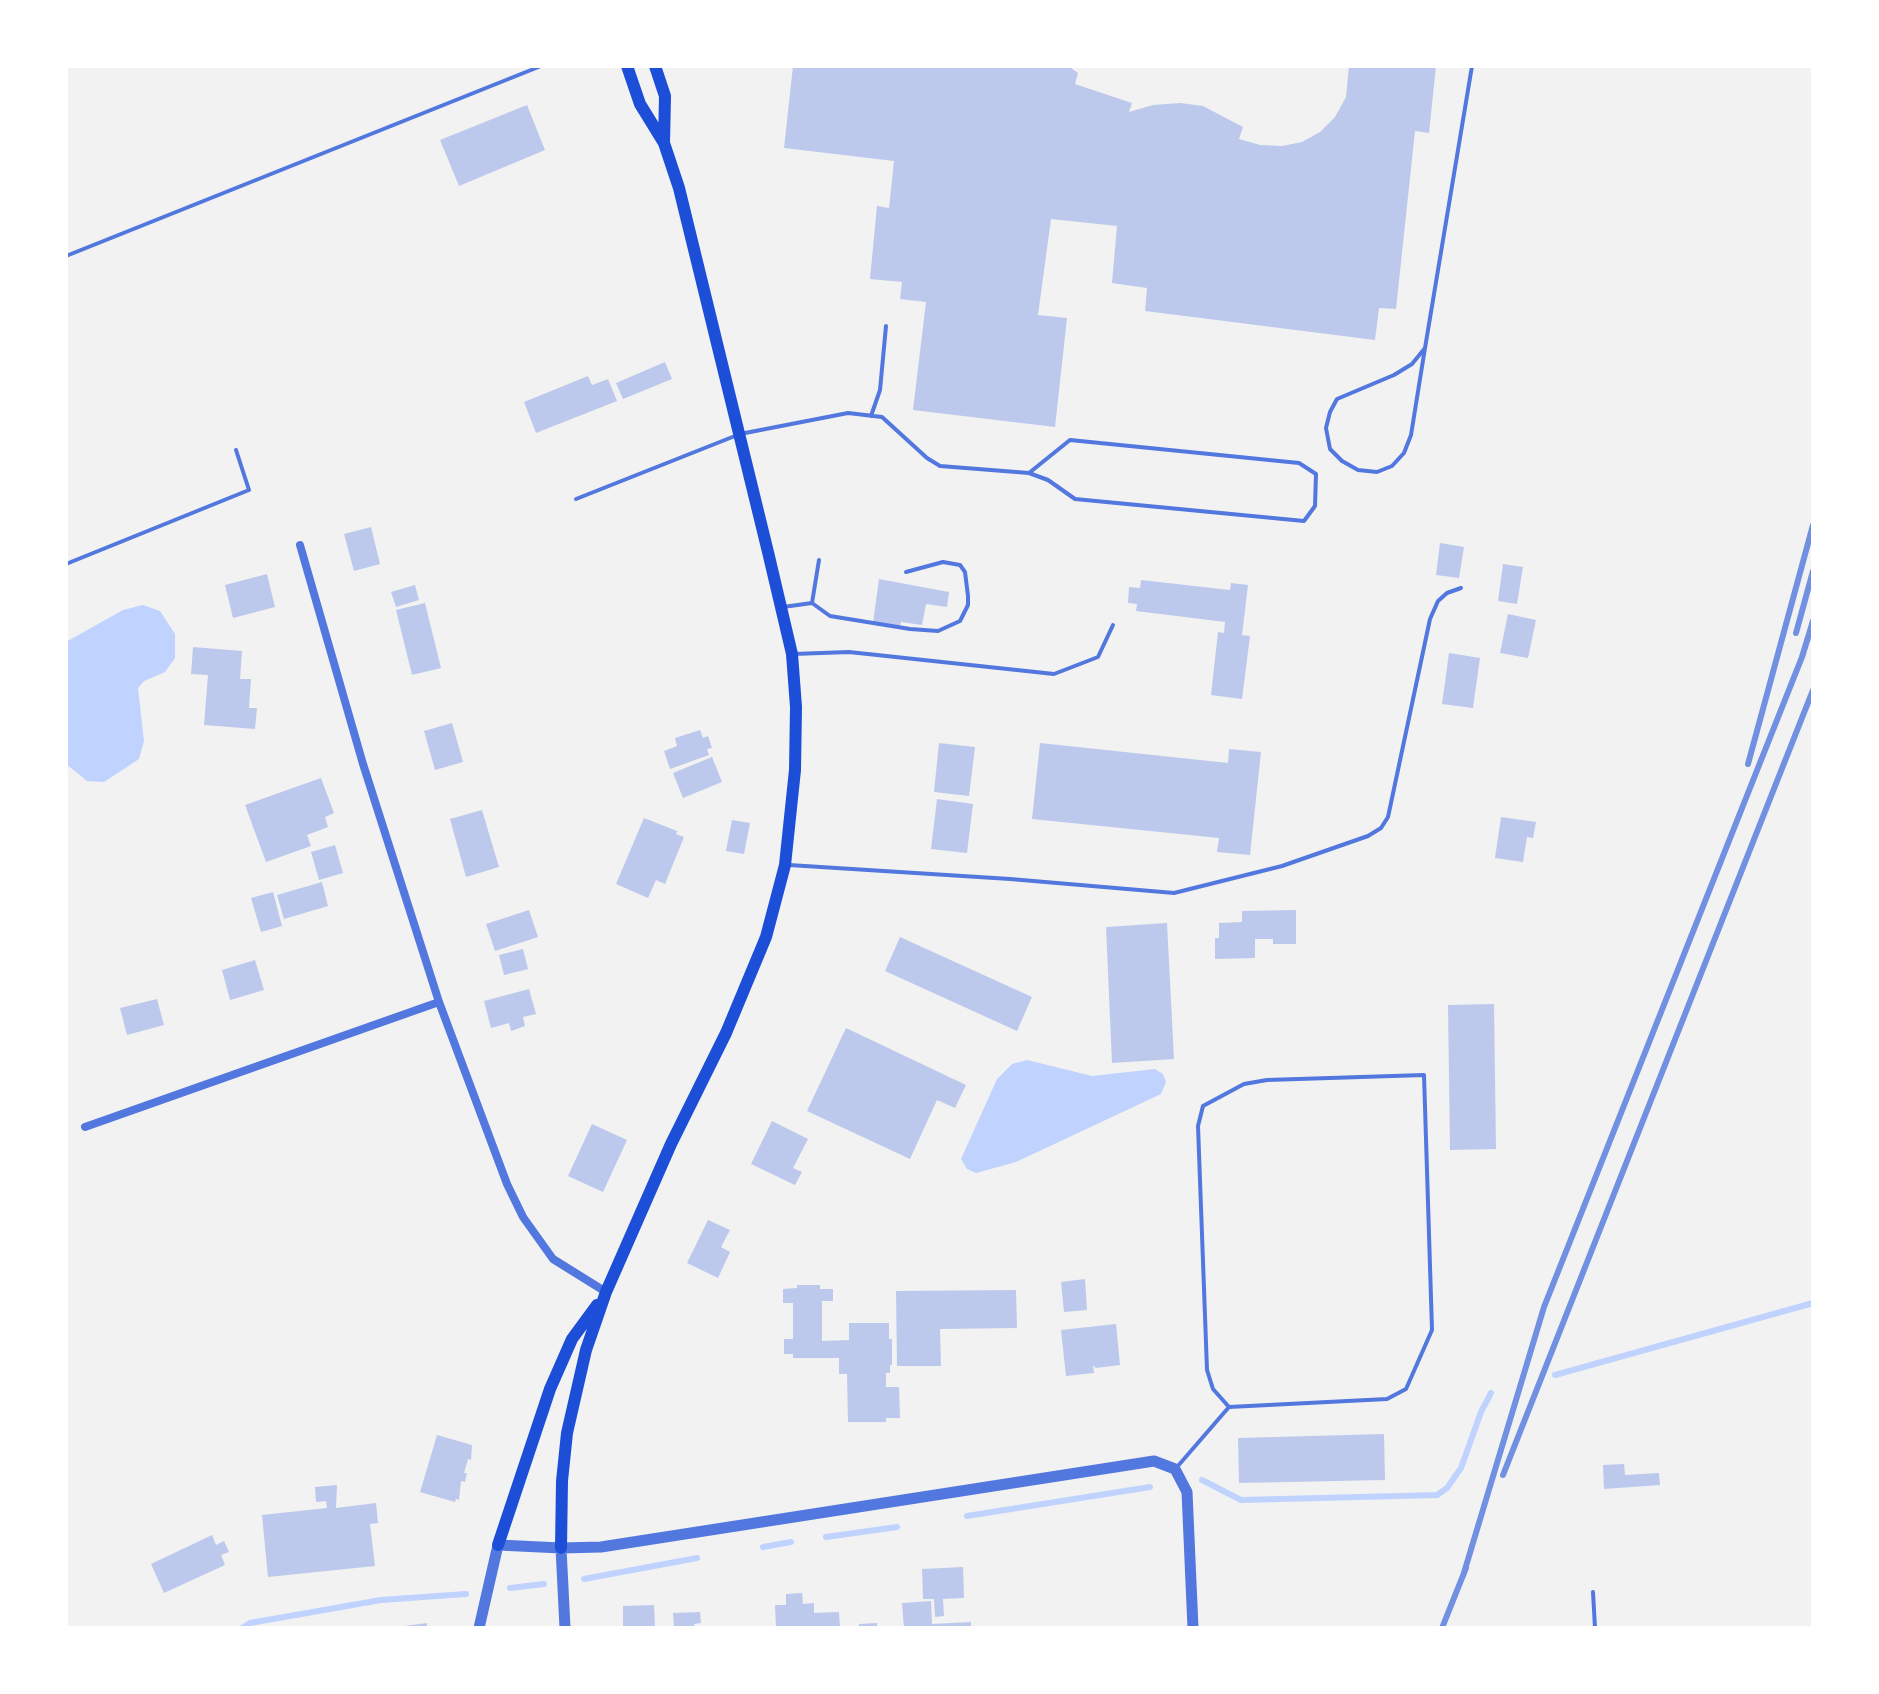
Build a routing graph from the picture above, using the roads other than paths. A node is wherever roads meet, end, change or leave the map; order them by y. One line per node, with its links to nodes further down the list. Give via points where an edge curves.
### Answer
1 (541, 66): 6 (lane)
2 (627, 66): 5 (main road, via 640,104)
3 (655, 66): 5 (main road, via 665,96)
4 (1472, 66): 8 (lane)
5 (664, 143): 10 (main road)
6 (66, 256)
7 (886, 326): 9 (lane, via 880,390)
8 (1425, 348): 8 (lane, via 1394,375 1337,399 1326,428 1330,449 1342,461 1377,472 1404,453)
9 (871, 416): 10 (lane, via 848,413); 12 (lane, via 882,417 940,466)
10 (740, 434): 13 (lane); 20 (main road)
11 (236, 450): 16 (lane, via 249,490)
12 (1029, 473): 12 (lane, via 1075,499 1304,521 1315,506 1316,474 1299,463 1070,440)
13 (576, 499)
14 (300, 545): 24 (street)
15 (819, 560): 19 (lane)
16 (66, 564)
17 (906, 572): 19 (lane, via 943,562 960,565 968,605 960,621 938,631 910,629 830,616)
18 (1461, 588): 23 (lane, via 1438,601 1430,619 1388,817 1381,828 1358,840 1174,893)
19 (812, 603): 20 (lane)
20 (781, 607): 22 (main road)
21 (1113, 625): 22 (lane, via 1098,657 1054,674 849,652)
22 (792, 654): 23 (main road, via 795,770)
23 (785, 865): 26 (main road, via 766,937 743,993)
24 (439, 1002): 25 (street); 26 (street, via 523,1217 553,1259)
25 (85, 1127)
26 (606, 1292): 29 (main road, via 572,1339 550,1389); 30 (main road, via 567,1433)
27 (1229, 1407): 27 (lane, via 1387,1399 1406,1389 1432,1330 1424,1075 1267,1080 1244,1084 1203,1106 1198,1126 1207,1370 1213,1389); 28 (lane)
28 (1175, 1469): 30 (street, via 1147,1461 601,1547); 34 (street, via 1187,1492)
29 (498, 1545): 30 (street); 32 (street)
30 (561, 1548): 33 (street)
31 (1593, 1592): 35 (lane)
32 (479, 1628)
33 (565, 1628)
34 (1193, 1628)
35 (1595, 1628)

